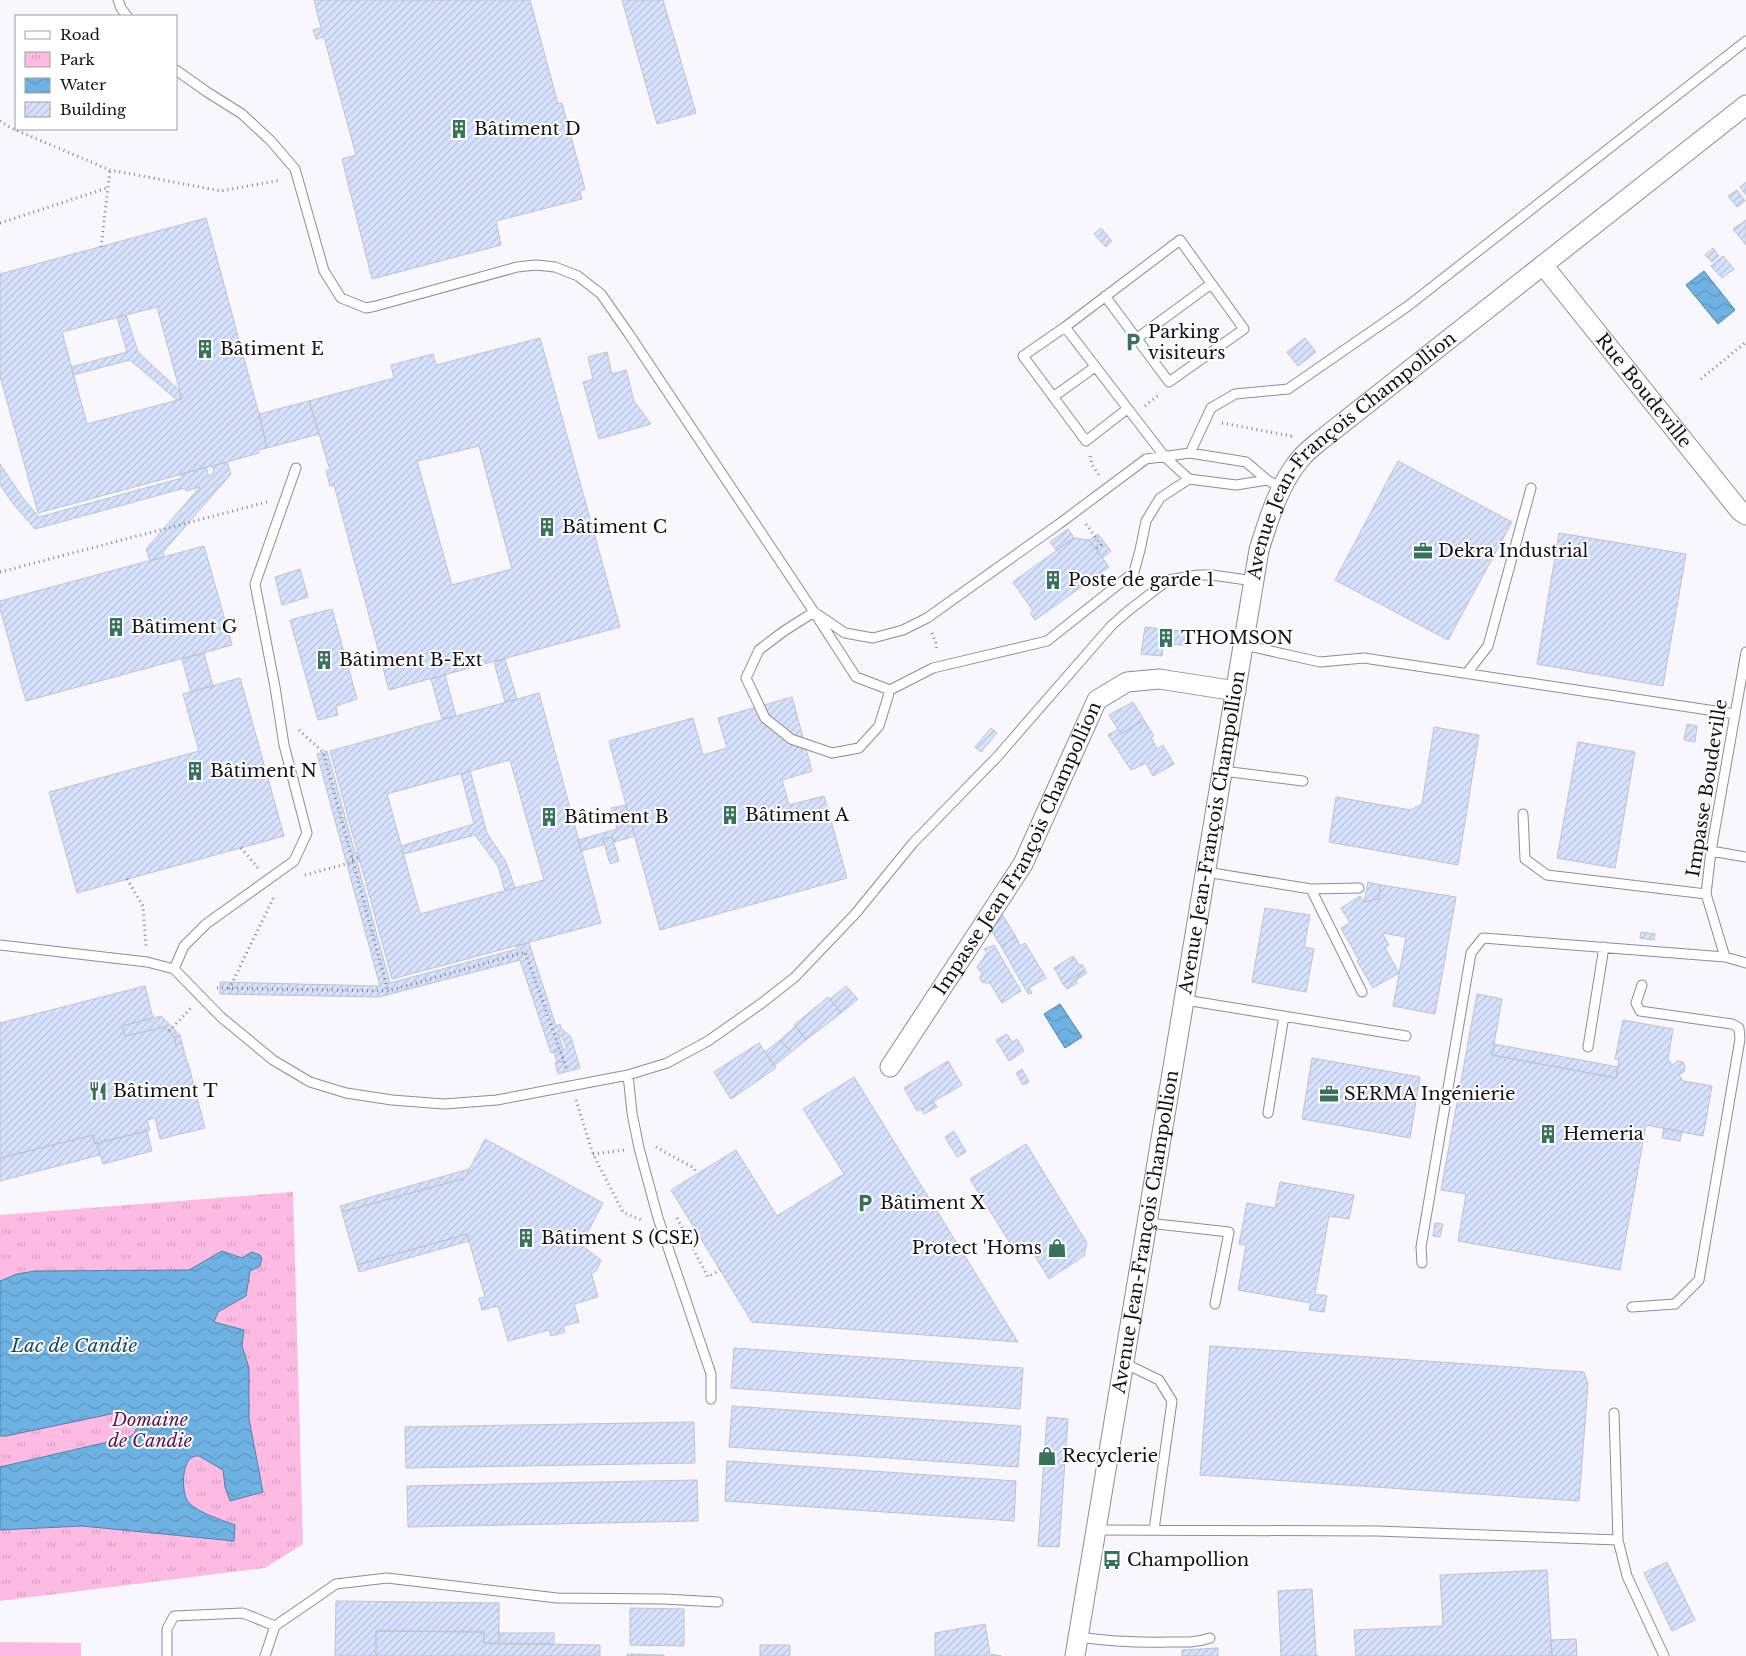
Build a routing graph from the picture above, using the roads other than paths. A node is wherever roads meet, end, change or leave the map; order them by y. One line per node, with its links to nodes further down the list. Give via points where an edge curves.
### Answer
1 (118, 0): 2 (lane)
2 (126, 15)
3 (1746, 41): 14 (lane, via 1408,306 1288,389 1235,394 1211,408)
4 (178, 71): 22 (lane, via 242,114 295,169 324,271 341,298 366,308 517,267 536,265 578,276 601,294)
5 (1746, 105): 6 (street, Avenue Jean-François Champollion)
6 (1543, 265): 18 (street, Avenue Jean-François Champollion, via 1321,440); 20 (street, Rue Boudeville)
7 (1211, 284): 8 (lane, via 1180,240); 10 (lane); 10 (lane, via 1244,328 1169,382)
8 (1105, 296): 9 (lane); 10 (lane)
9 (1065, 327): 11 (lane); 12 (lane, via 1023,356)
10 (1136, 339)
11 (1095, 367): 12 (lane); 13 (lane)
12 (1053, 397): 13 (lane, via 1086,441)
13 (1130, 412): 15 (lane)
14 (1190, 453): 15 (lane); 18 (lane, via 1246,462)
15 (1165, 457): 17 (lane); 22 (lane, via 1146,459 927,618 902,630 873,638 845,633)
16 (296, 468): 42 (lane, via 255,584 284,745 307,834 294,861 206,924 184,946)
17 (1189, 479): 18 (lane, via 1236,485); 26 (lane, via 1160,498 1146,521 1134,572 1046,640 934,668)
18 (1274, 484): 21 (street, Avenue Jean-François Champollion)
19 (1531, 488): 25 (lane, via 1488,646)
20 (1744, 511)
21 (1254, 581): 23 (street, Avenue Jean-François Champollion); 50 (lane, via 1212,575 1168,580 1128,611 1111,626 998,757 913,843 856,913 795,978 708,1040 667,1063)
22 (814, 612): 26 (lane, via 856,677); 26 (lane, via 759,650 746,678 765,718 791,739 832,753 859,748 879,726)
23 (1244, 645): 25 (lane, via 1320,662 1364,658); 27 (street, Avenue Jean-François Champollion)
24 (1746, 652): 28 (lane, Impasse Boudeville)
25 (1467, 673): 28 (lane)
26 (890, 690)
27 (1236, 691): 29 (street, Avenue Jean-François Champollion); 49 (street, Impasse Jean François Champollion, via 1159,679 1127,682 1097,700 1023,864)
28 (1735, 714): 32 (lane, Impasse Boudeville)
29 (1223, 771): 30 (lane); 34 (street, Avenue Jean-François Champollion)
30 (1303, 781)
31 (1523, 814): 37 (lane, via 1525,859 1548,875)
32 (1711, 851): 33 (lane); 37 (lane, Impasse Boudeville)
33 (1746, 857)
34 (1206, 872): 36 (lane); 45 (street, Avenue Jean-François Champollion)
35 (1360, 888): 36 (lane)
36 (1311, 889): 44 (lane)
37 (1706, 894): 40 (lane, Impasse Boudeville)
38 (0, 945): 42 (lane, via 148,962)
39 (1604, 947): 40 (lane); 48 (lane); 53 (lane, via 1483,938 1471,954 1421,1247)
40 (1725, 958): 41 (lane)
41 (1746, 963)
42 (174, 969): 50 (lane, via 222,1017 272,1060 310,1082 346,1093 444,1104 497,1100)
43 (1642, 985): 55 (lane, via 1636,1003 1640,1011 1732,1024 1739,1028 1740,1039 1699,1280 1675,1304)
44 (1362, 992)
45 (1185, 1000): 46 (lane); 52 (street, Avenue Jean-François Champollion)
46 (1284, 1016): 47 (lane); 51 (lane)
47 (1406, 1036)
48 (1588, 1047)
49 (890, 1067)
50 (628, 1075): 57 (lane, via 639,1148 658,1218 711,1374)
51 (1268, 1113)
52 (1148, 1223): 54 (lane, via 1229,1232); 56 (street, Avenue Jean-François Champollion)
53 (1422, 1263)
54 (1215, 1304)
55 (1632, 1307)
56 (1124, 1363): 59 (street, Avenue Jean-François Champollion); 60 (lane, via 1159,1380 1172,1401)
57 (711, 1399)
58 (1614, 1413): 61 (lane)
59 (1096, 1530): 60 (lane); 64 (street, Avenue Jean-François Champollion)
60 (1154, 1530): 61 (lane, via 1377,1531)
61 (1618, 1540): 69 (lane, via 1627,1576)
62 (718, 1602): 63 (lane, via 557,1598 387,1578 336,1584)
63 (275, 1626): 66 (lane, via 243,1613 174,1616 167,1629); 67 (lane)
64 (1078, 1637): 65 (lane, via 1145,1643 1199,1642); 68 (street, Avenue Jean-François Champollion)
65 (1210, 1638)
66 (167, 1656)
67 (265, 1656)
68 (1075, 1656)
69 (1664, 1656)

